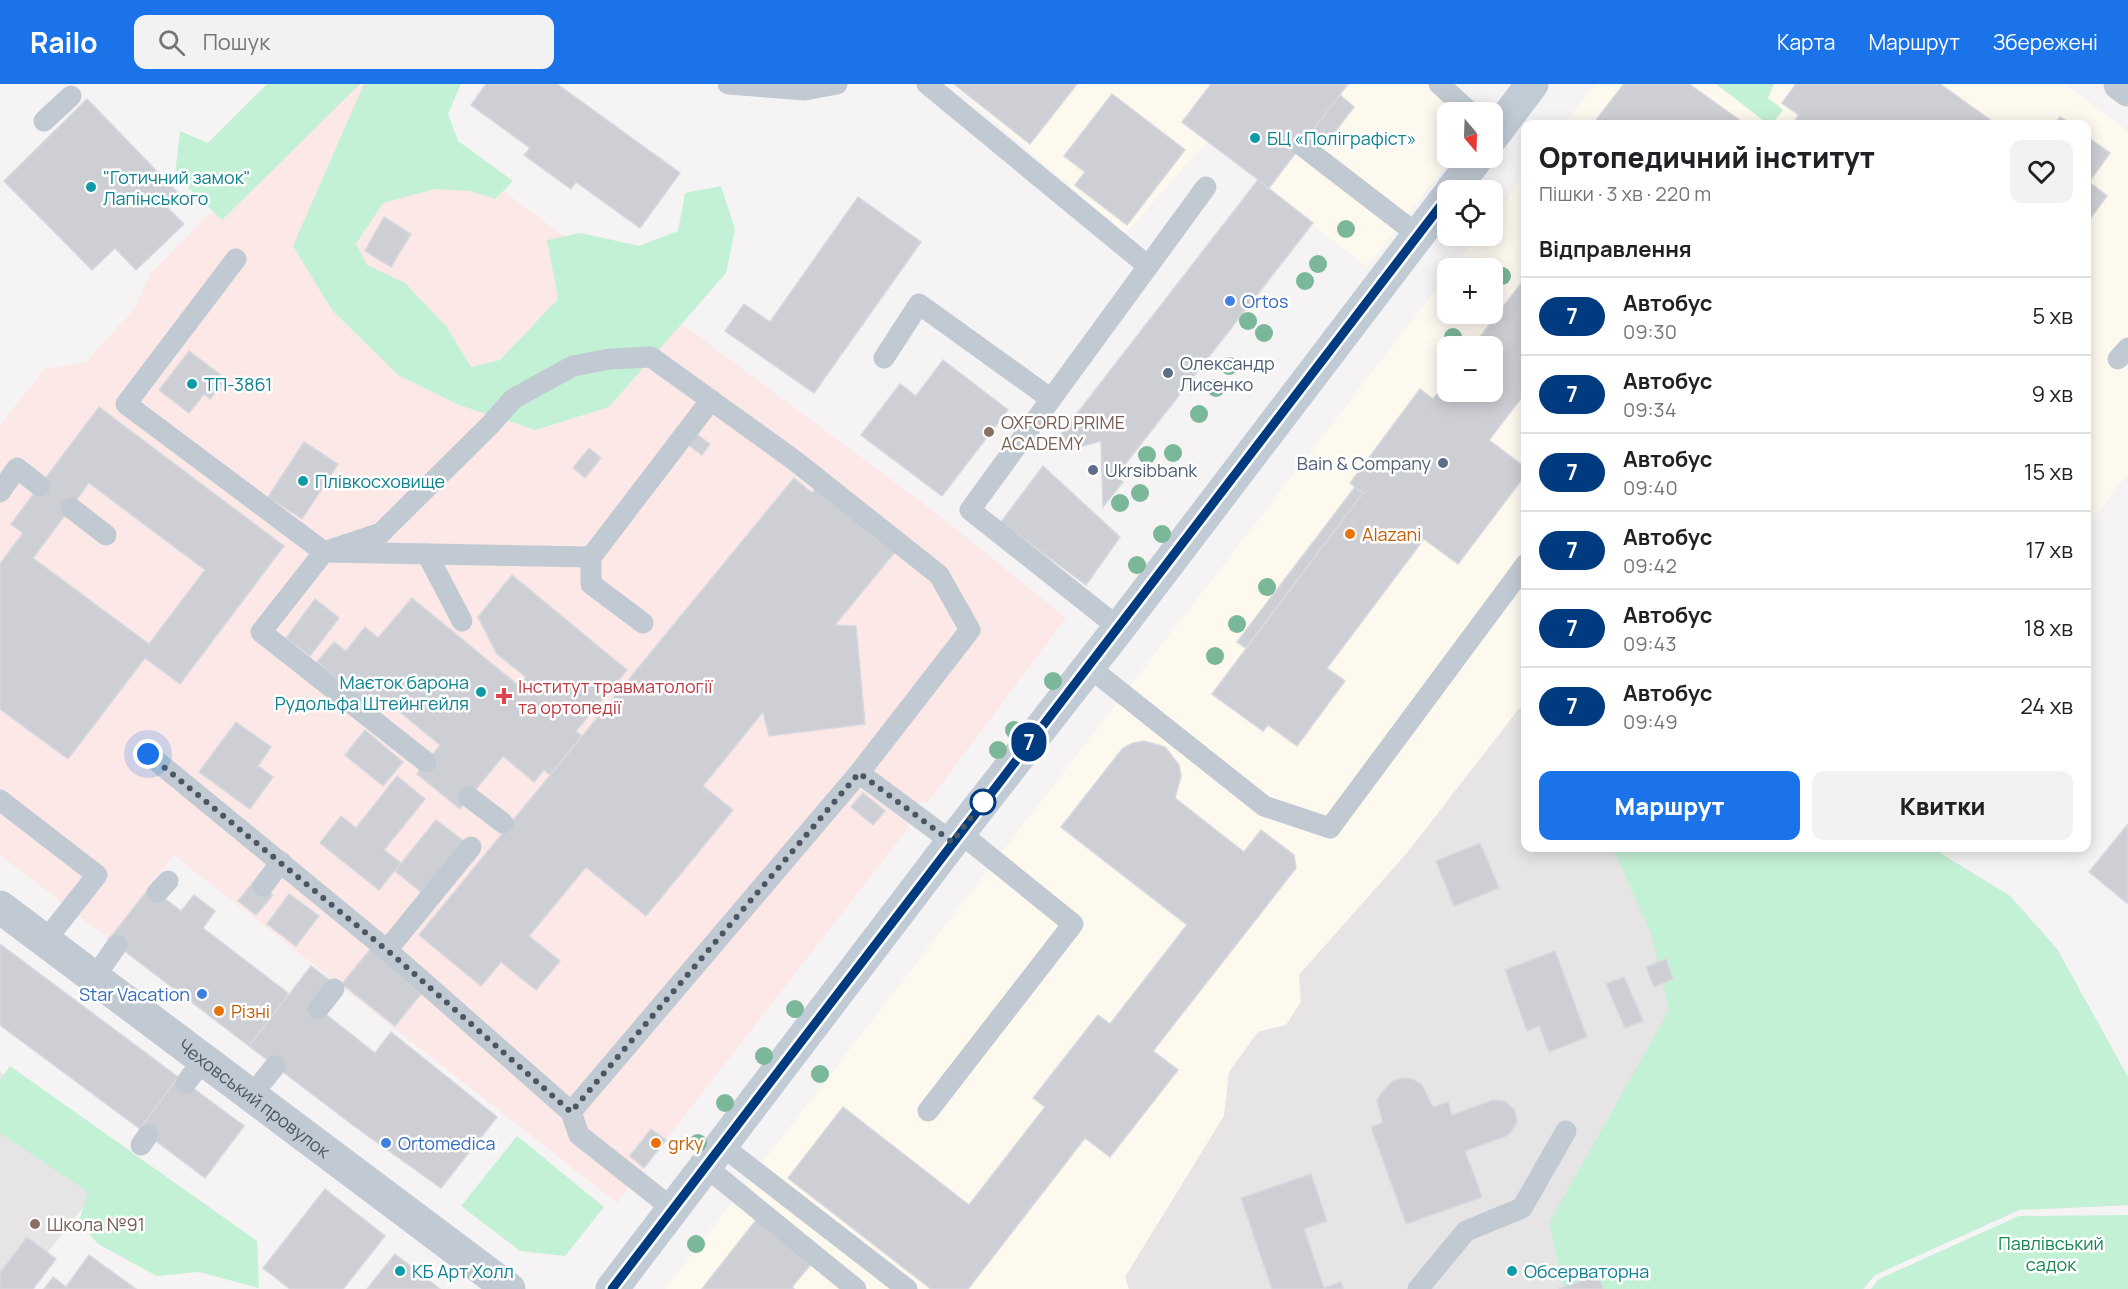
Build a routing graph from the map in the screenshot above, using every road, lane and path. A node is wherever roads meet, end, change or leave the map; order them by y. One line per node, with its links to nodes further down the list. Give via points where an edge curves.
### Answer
1 (728, 84): 2 (lane, via 805,90)
2 (837, 84)
3 (927, 84): 19 (lane)
4 (1439, 84): 9 (lane)
5 (1532, 84): 11 (main road)
6 (2120, 84): 7 (street)
7 (2128, 90)
8 (70, 95): 10 (lane)
9 (1459, 102)
10 (44, 121)
11 (1503, 128)
12 (1300, 145): 17 (lane)
13 (1470, 168): 14 (main road)
14 (1460, 180)
15 (1206, 187): 19 (lane)
16 (1437, 210): 17 (main road)
17 (1418, 235): 33 (main road)
18 (236, 259): 27 (lane, via 126,404)
19 (1148, 266): 21 (lane)
20 (884, 358): 21 (lane, via 919,304)
21 (1051, 399): 33 (lane, via 970,510)
22 (711, 400): 27 (lane, via 651,357 573,366 513,399 381,533); 29 (lane); 37 (lane, via 939,575 970,630)
23 (40, 486): 24 (lane, via 17,468)
24 (0, 492)
25 (71, 508): 26 (lane)
26 (106, 535)
27 (324, 552): 28 (lane); 36 (lane, via 261,632)
28 (427, 554): 29 (lane); 31 (lane)
29 (591, 557): 32 (lane, via 591,584)
30 (1521, 571): 34 (lane, via 1330,828 1264,806)
31 (462, 621)
32 (643, 623)
33 (1119, 628): 34 (main road)
34 (1089, 667): 41 (main road)
35 (148, 754): 43 (lane)
36 (426, 762)
37 (859, 773): 41 (lane); 55 (lane)
38 (470, 796): 40 (lane)
39 (0, 800): 46 (lane, via 97,874)
40 (503, 824)
41 (956, 837): 54 (lane, via 1073,924); 57 (main road)
42 (471, 847): 48 (lane)
43 (281, 862): 44 (lane); 48 (lane)
44 (263, 886)
45 (0, 908): 46 (street, Чеховський провулок)
46 (45, 941): 49 (street, Чеховський провулок)
47 (117, 945): 49 (lane)
48 (387, 950): 55 (lane)
49 (94, 978): 53 (street, Чеховський провулок, via 195,1071)
50 (334, 990): 51 (lane)
51 (318, 1008)
52 (275, 1066): 53 (lane)
53 (252, 1095): 59 (street, Чеховський провулок)
54 (928, 1111)
55 (571, 1112): 58 (lane, via 579,1135)
56 (1566, 1131): 63 (lane, via 1522,1208 1466,1231)
57 (713, 1156): 58 (main road); 61 (lane); 62 (lane)
58 (673, 1209): 60 (main road)
59 (509, 1289)
60 (612, 1289)
61 (856, 1289)
62 (907, 1289)
63 (1418, 1289)

